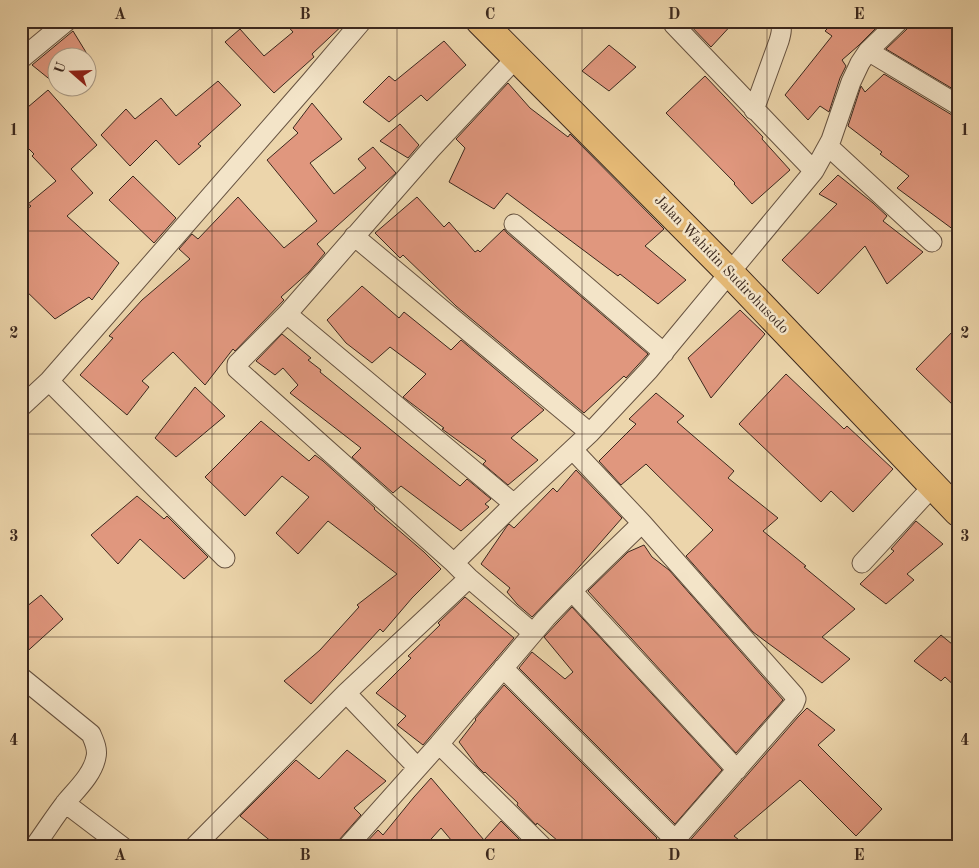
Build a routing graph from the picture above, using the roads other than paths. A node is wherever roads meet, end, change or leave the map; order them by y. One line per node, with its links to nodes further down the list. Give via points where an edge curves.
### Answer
1 (67, 21): 9 (street)
2 (362, 21): 20 (street)
3 (480, 21): 8 (highway, Jalan Wahidin Sudirohusodo)
4 (672, 21): 11 (street)
5 (779, 21): 11 (street, via 779,41)
6 (899, 21): 7 (street)
7 (868, 51): 10 (street); 12 (street, via 854,72)
8 (516, 58): 15 (street); 17 (highway, Jalan Wahidin Sudirohusodo)
9 (21, 59)
10 (958, 105)
11 (754, 110): 13 (street)
12 (828, 146): 13 (street); 16 (street)
13 (814, 171): 17 (street)
14 (514, 224): 19 (street)
15 (354, 236): 18 (street); 22 (street)
16 (932, 242)
17 (730, 273): 19 (street); 24 (highway, Jalan Wahidin Sudirohusodo)
18 (287, 314): 25 (street); 30 (street, via 237,364 237,369)
19 (664, 353): 22 (street)
20 (48, 381): 21 (street); 28 (street)
21 (21, 407)
22 (590, 433): 23 (street)
23 (573, 450): 25 (street); 27 (street)
24 (933, 486): 26 (highway, Jalan Wahidin Sudirohusodo); 29 (street)
25 (514, 504): 30 (street)
26 (958, 512)
27 (642, 523): 32 (street); 39 (street, via 796,699)
28 (225, 558)
29 (862, 562)
30 (454, 563): 31 (street)
31 (469, 578): 33 (street); 36 (street)
32 (572, 591): 33 (street); 39 (street)
33 (533, 633): 34 (street)
34 (503, 668): 37 (street); 41 (street)
35 (21, 677): 40 (street, via 91,734 95,743 94,765)
36 (346, 693): 38 (street); 44 (street)
37 (439, 744): 38 (street); 46 (street)
38 (418, 767): 45 (street)
39 (737, 770): 41 (street)
40 (65, 803): 42 (street); 43 (street)
41 (672, 843)
42 (34, 847)
43 (123, 847)
44 (194, 847)
45 (347, 847)
46 (543, 847)

